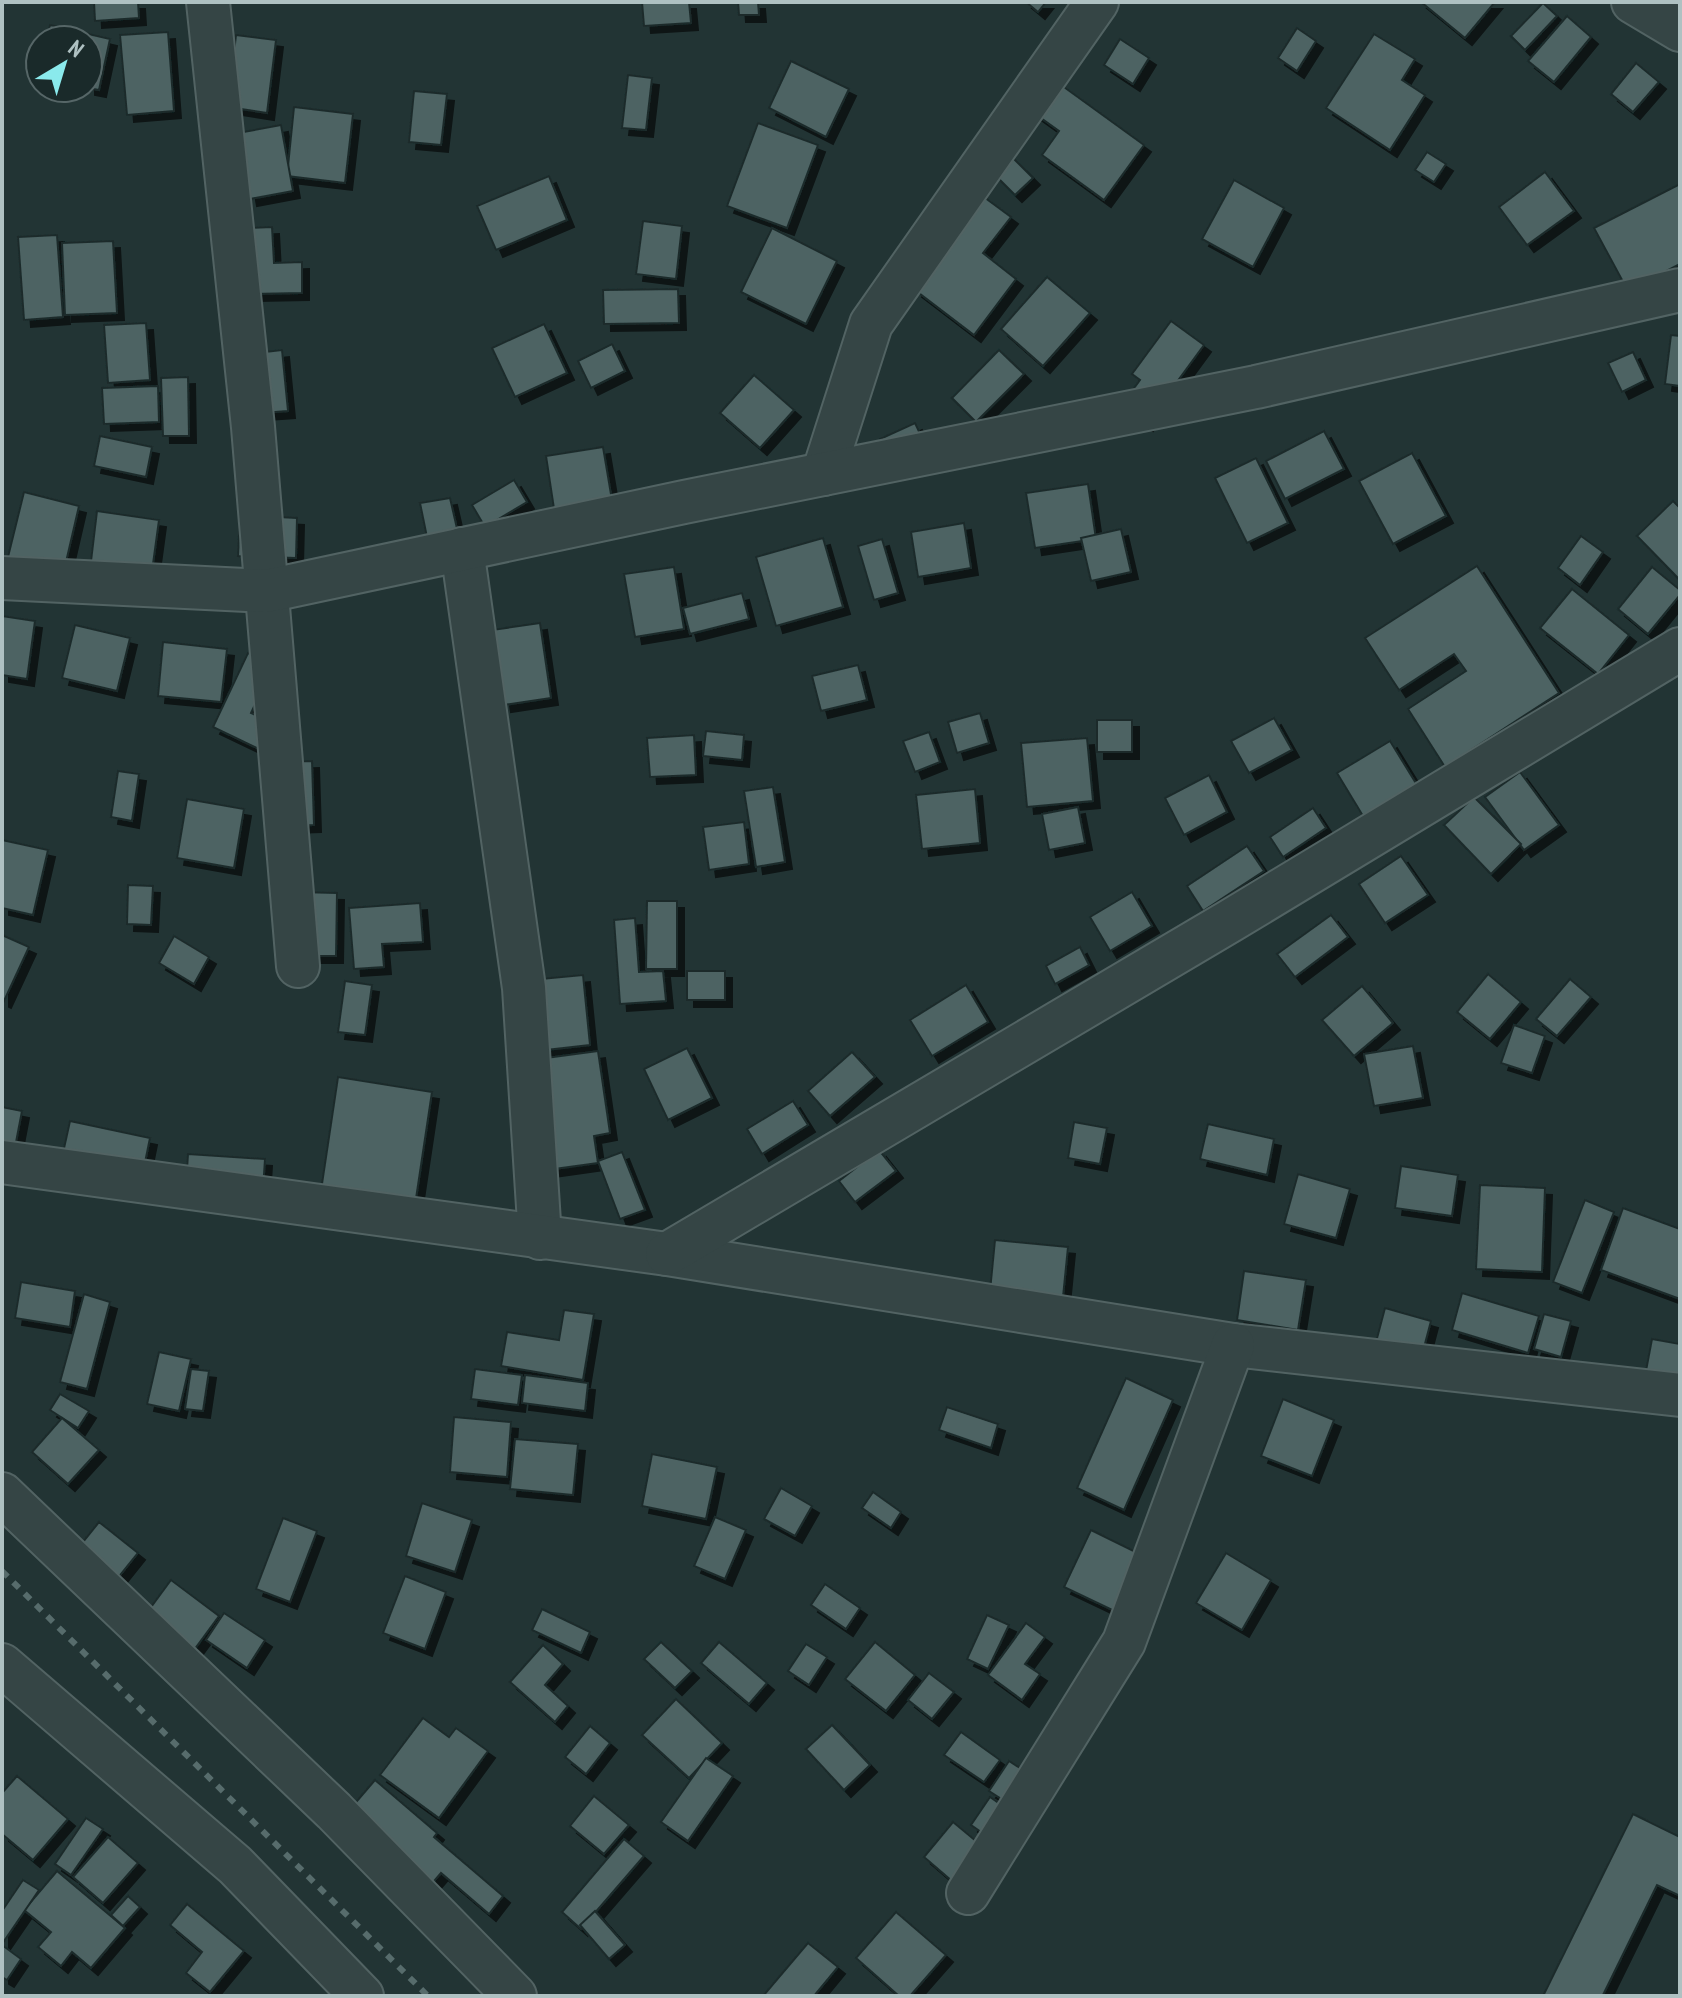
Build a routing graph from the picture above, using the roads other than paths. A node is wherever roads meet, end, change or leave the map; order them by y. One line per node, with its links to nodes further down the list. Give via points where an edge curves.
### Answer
1 (208, 2): 9 (street)
2 (1097, 2): 6 (street, via 871,324)
3 (1633, 2): 4 (street)
4 (1680, 30)
5 (1680, 290): 6 (street, via 1256,387)
6 (823, 474): 7 (street)
7 (462, 549): 9 (street); 13 (street, via 524,988)
8 (2, 578): 9 (street)
9 (267, 591): 11 (street)
10 (1680, 649): 14 (street)
11 (298, 966)
12 (2, 1162): 13 (street)
13 (540, 1238): 14 (street)
14 (667, 1254): 15 (street)
15 (1233, 1345): 16 (street); 19 (street, via 1124,1642)
16 (1680, 1395)
17 (2, 1494): 21 (street, via 334,1811)
18 (2, 1665): 20 (street, via 235,1865)
19 (968, 1893)
20 (362, 1996)
21 (515, 1996)

